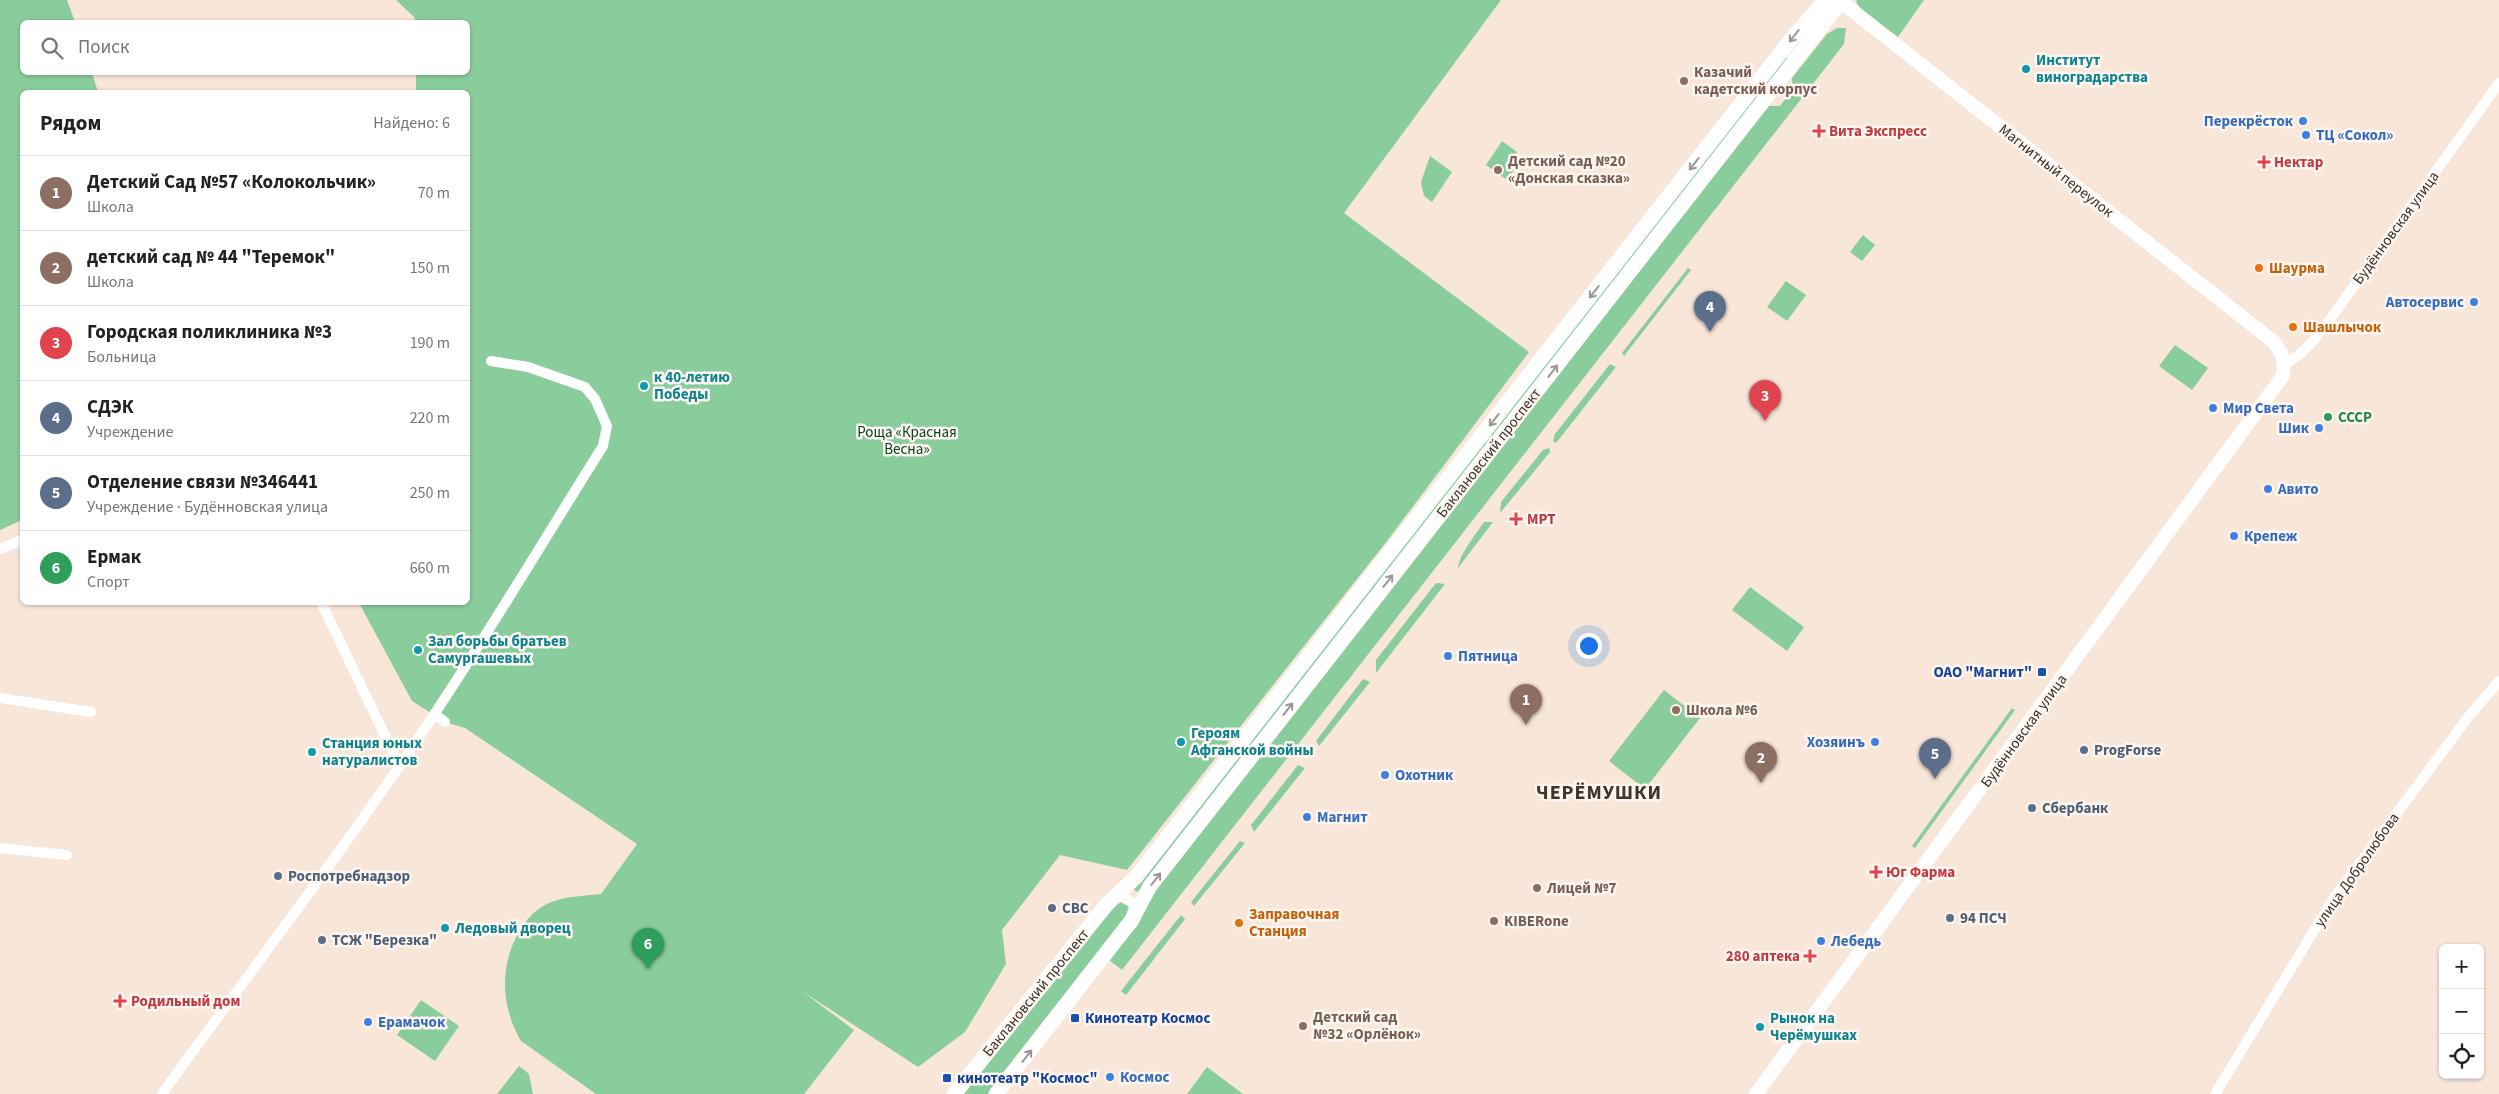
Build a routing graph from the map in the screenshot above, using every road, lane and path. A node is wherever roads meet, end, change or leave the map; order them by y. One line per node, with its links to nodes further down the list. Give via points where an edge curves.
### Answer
1 (1837, 0): 4 (main road, Магнитный переулок, via 2274,342); 16 (main road, Баклановский проспект, one-way to 16, via 1794,37 1142,869); 17 (main road, Баклановский проспект, one-way to 1, via 1163,870)
2 (2499, 83): 4 (street, Будённовская улица, via 2326,325 2307,348)
3 (492, 361): 11 (street, via 528,367 585,387 595,399 607,426 603,446)
4 (2285, 364): 21 (main road, Будённовская улица, via 2282,377)
5 (20, 541): 6 (street)
6 (0, 548)
7 (322, 605): 13 (street)
8 (2499, 681): 22 (street, улица Добролюбова, via 2469,716 2335,896)
9 (0, 698): 10 (street)
10 (91, 712)
11 (435, 714): 12 (street); 13 (street)
12 (445, 722)
13 (399, 765): 18 (street, via 307,897)
14 (0, 848): 15 (street)
15 (67, 855)
16 (1119, 893): 17 (street); 19 (main road, Баклановский проспект)
17 (1138, 907): 20 (main road, Баклановский проспект, one-way to 17, via 1120,935)
18 (162, 1094)
19 (954, 1094)
20 (996, 1094)
21 (1756, 1094)
22 (2215, 1094)

